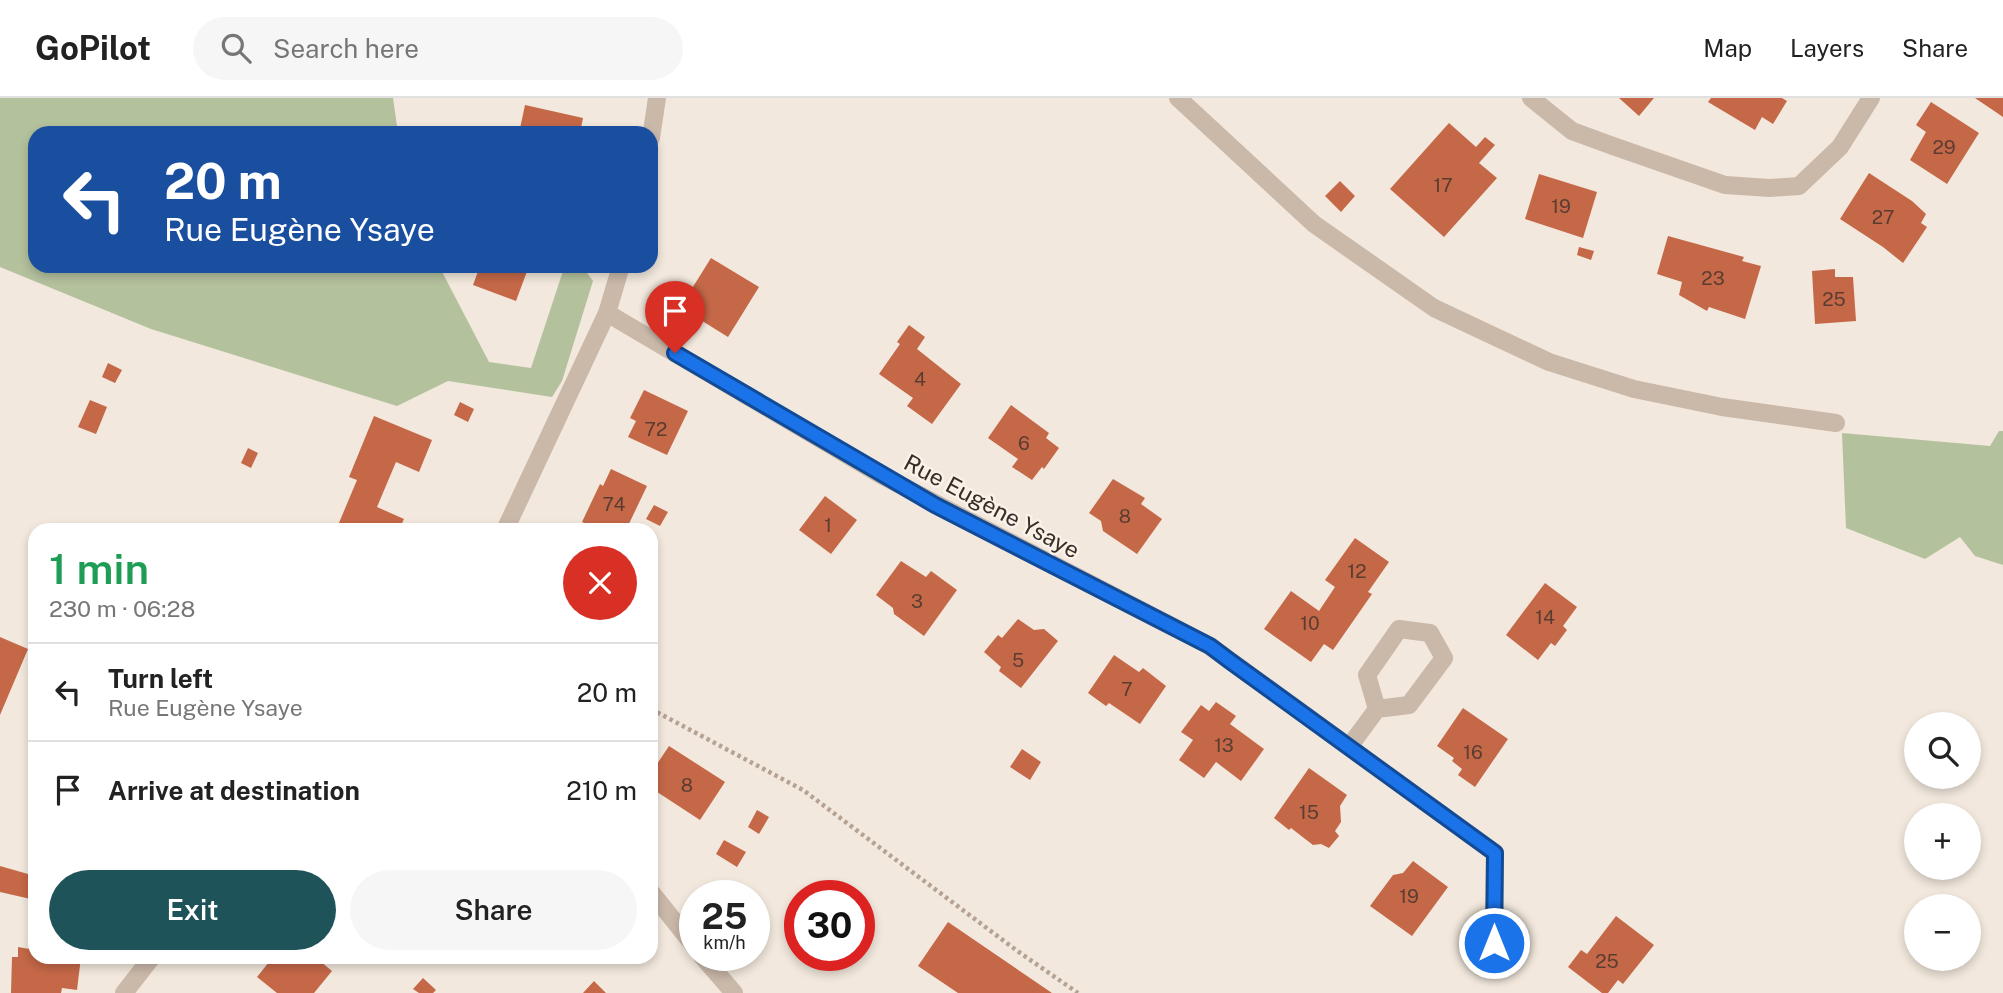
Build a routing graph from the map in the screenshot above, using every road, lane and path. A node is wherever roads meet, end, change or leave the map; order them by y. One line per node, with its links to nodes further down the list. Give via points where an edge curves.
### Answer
1 (657, 98): 5 (street)
2 (1178, 98): 8 (street, via 1314,224 1434,309 1549,362 1634,389)
3 (1531, 98): 4 (street, via 1572,131 1725,185 1770,188 1799,186 1840,147)
4 (1871, 98)
5 (653, 126)
6 (619, 273): 7 (street)
7 (607, 313): 9 (street); 12 (street, Rue Eugène Ysaye, via 913,493 1210,646)
8 (1836, 423)
9 (508, 523)
10 (1377, 709): 10 (street, via 1409,705 1444,658 1430,633 1399,629 1367,675); 12 (street)
11 (658, 713): 20 (path, via 803,790)
12 (1349, 747): 16 (street, Rue Eugène Ysaye, via 1495,853)
13 (658, 901): 14 (street)
14 (679, 927)
15 (147, 964): 18 (street)
16 (1494, 965)
17 (715, 971): 19 (street)
18 (124, 993)
19 (734, 993)
20 (1078, 993)

